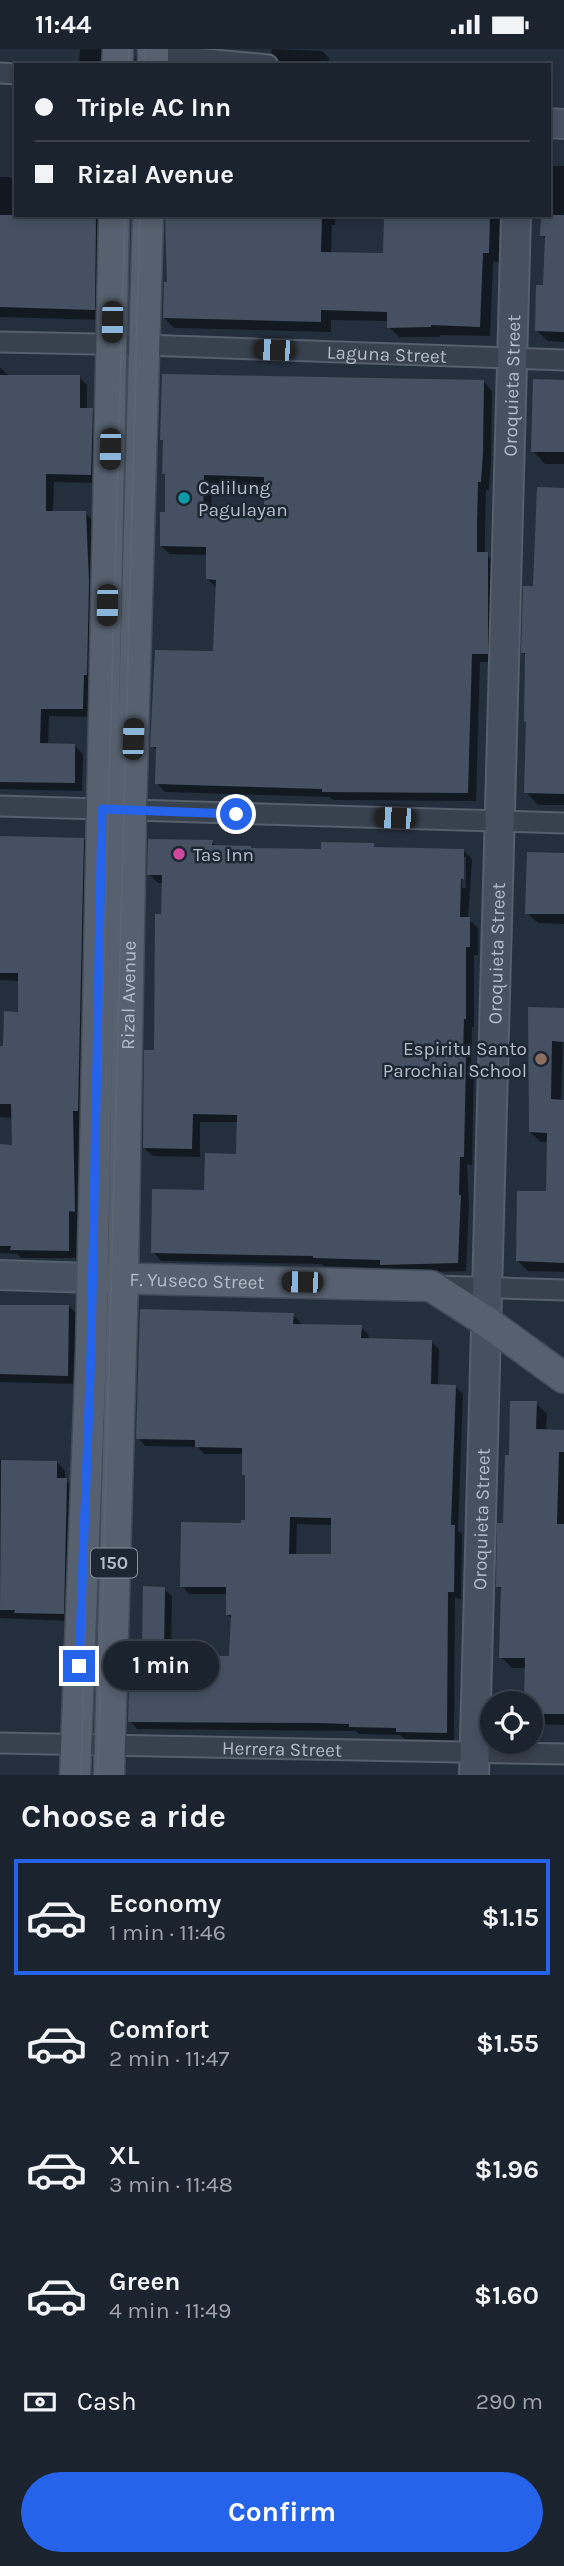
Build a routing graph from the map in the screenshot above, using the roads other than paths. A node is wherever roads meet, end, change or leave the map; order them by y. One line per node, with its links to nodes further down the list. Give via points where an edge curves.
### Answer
1 (153, 56): 2 (street)
2 (242, 63)
3 (114, 217): 7 (main road, Rizal Avenue / 150)
4 (148, 217): 8 (main road, Rizal Avenue / 150)
5 (516, 217): 9 (street, Oroquieta Street)
6 (0, 342): 7 (street, Laguna Street)
7 (112, 344): 8 (street, Laguna Street); 12 (main road, Rizal Avenue / 150)
8 (144, 345): 9 (street, Laguna Street); 12 (main road, Rizal Avenue / 150)
9 (514, 360): 10 (street, Laguna Street); 13 (street, Oroquieta Street)
10 (564, 361)
11 (0, 806): 12 (street)
12 (116, 810): 13 (street); 16 (main road, Rizal Avenue / 150); 17 (main road, Rizal Avenue / 150)
13 (502, 821): 14 (street); 19 (street, Oroquieta Street)
14 (564, 823)
15 (0, 1275): 16 (street, F. Yuseco Street)
16 (92, 1278): 17 (main road, F. Yuseco Street); 24 (main road, Rizal Avenue / 150)
17 (123, 1279): 18 (main road, F. Yuseco Street); 25 (main road, Rizal Avenue / 150)
18 (431, 1286): 19 (street, F. Yuseco Street); 21 (main road)
19 (489, 1288): 20 (street, F. Yuseco Street); 21 (street, Oroquieta Street)
20 (564, 1290)
21 (487, 1322): 22 (main road); 27 (street, Oroquieta Street)
22 (564, 1378)
23 (0, 1743): 24 (street, Herrera Street)
24 (76, 1745): 25 (street, Herrera Street); 28 (main road, Rizal Avenue / 150)
25 (110, 1745): 27 (street, Herrera Street); 29 (main road, Rizal Avenue / 150)
26 (564, 1754): 27 (street, Herrera Street)
27 (475, 1764)
28 (75, 1775)
29 (109, 1775)

